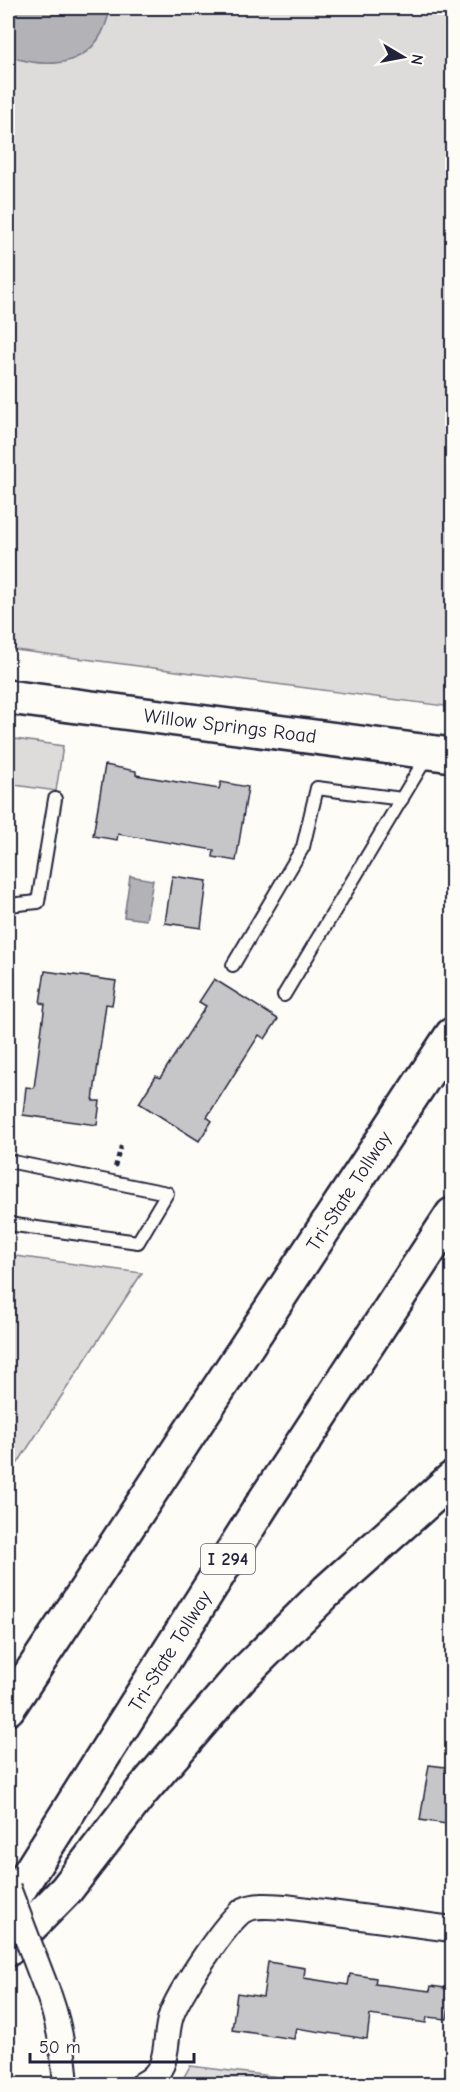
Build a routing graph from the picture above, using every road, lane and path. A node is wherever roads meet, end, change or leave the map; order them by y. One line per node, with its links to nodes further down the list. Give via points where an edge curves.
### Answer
1 (8, 697): 2 (main road, Willow Springs Road)
2 (441, 754): 4 (lane)
3 (55, 799): 5 (lane, via 38,902)
4 (402, 799): 6 (lane, via 317,788 303,847); 7 (lane)
5 (8, 905)
6 (233, 965)
7 (284, 995)
8 (453, 1035): 15 (main road, Tri-State Tollway)
9 (13, 1126): 10 (path)
10 (8, 1150)
11 (8, 1161): 13 (lane, via 167,1193 138,1242)
12 (453, 1215): 17 (main road, Tri-State Tollway / I 294, via 262,1505)
13 (8, 1224)
14 (453, 1479): 19 (main road, via 327,1591 240,1677 143,1790 66,1890)
15 (8, 1707)
16 (8, 1888): 20 (street, bridge, via 56,2013)
17 (8, 1907)
18 (453, 1929): 21 (street, via 285,1907 244,1910 229,1924 182,1992 171,2017 163,2062 152,2080)
19 (8, 1949)
20 (66, 2085)
21 (143, 2085)

